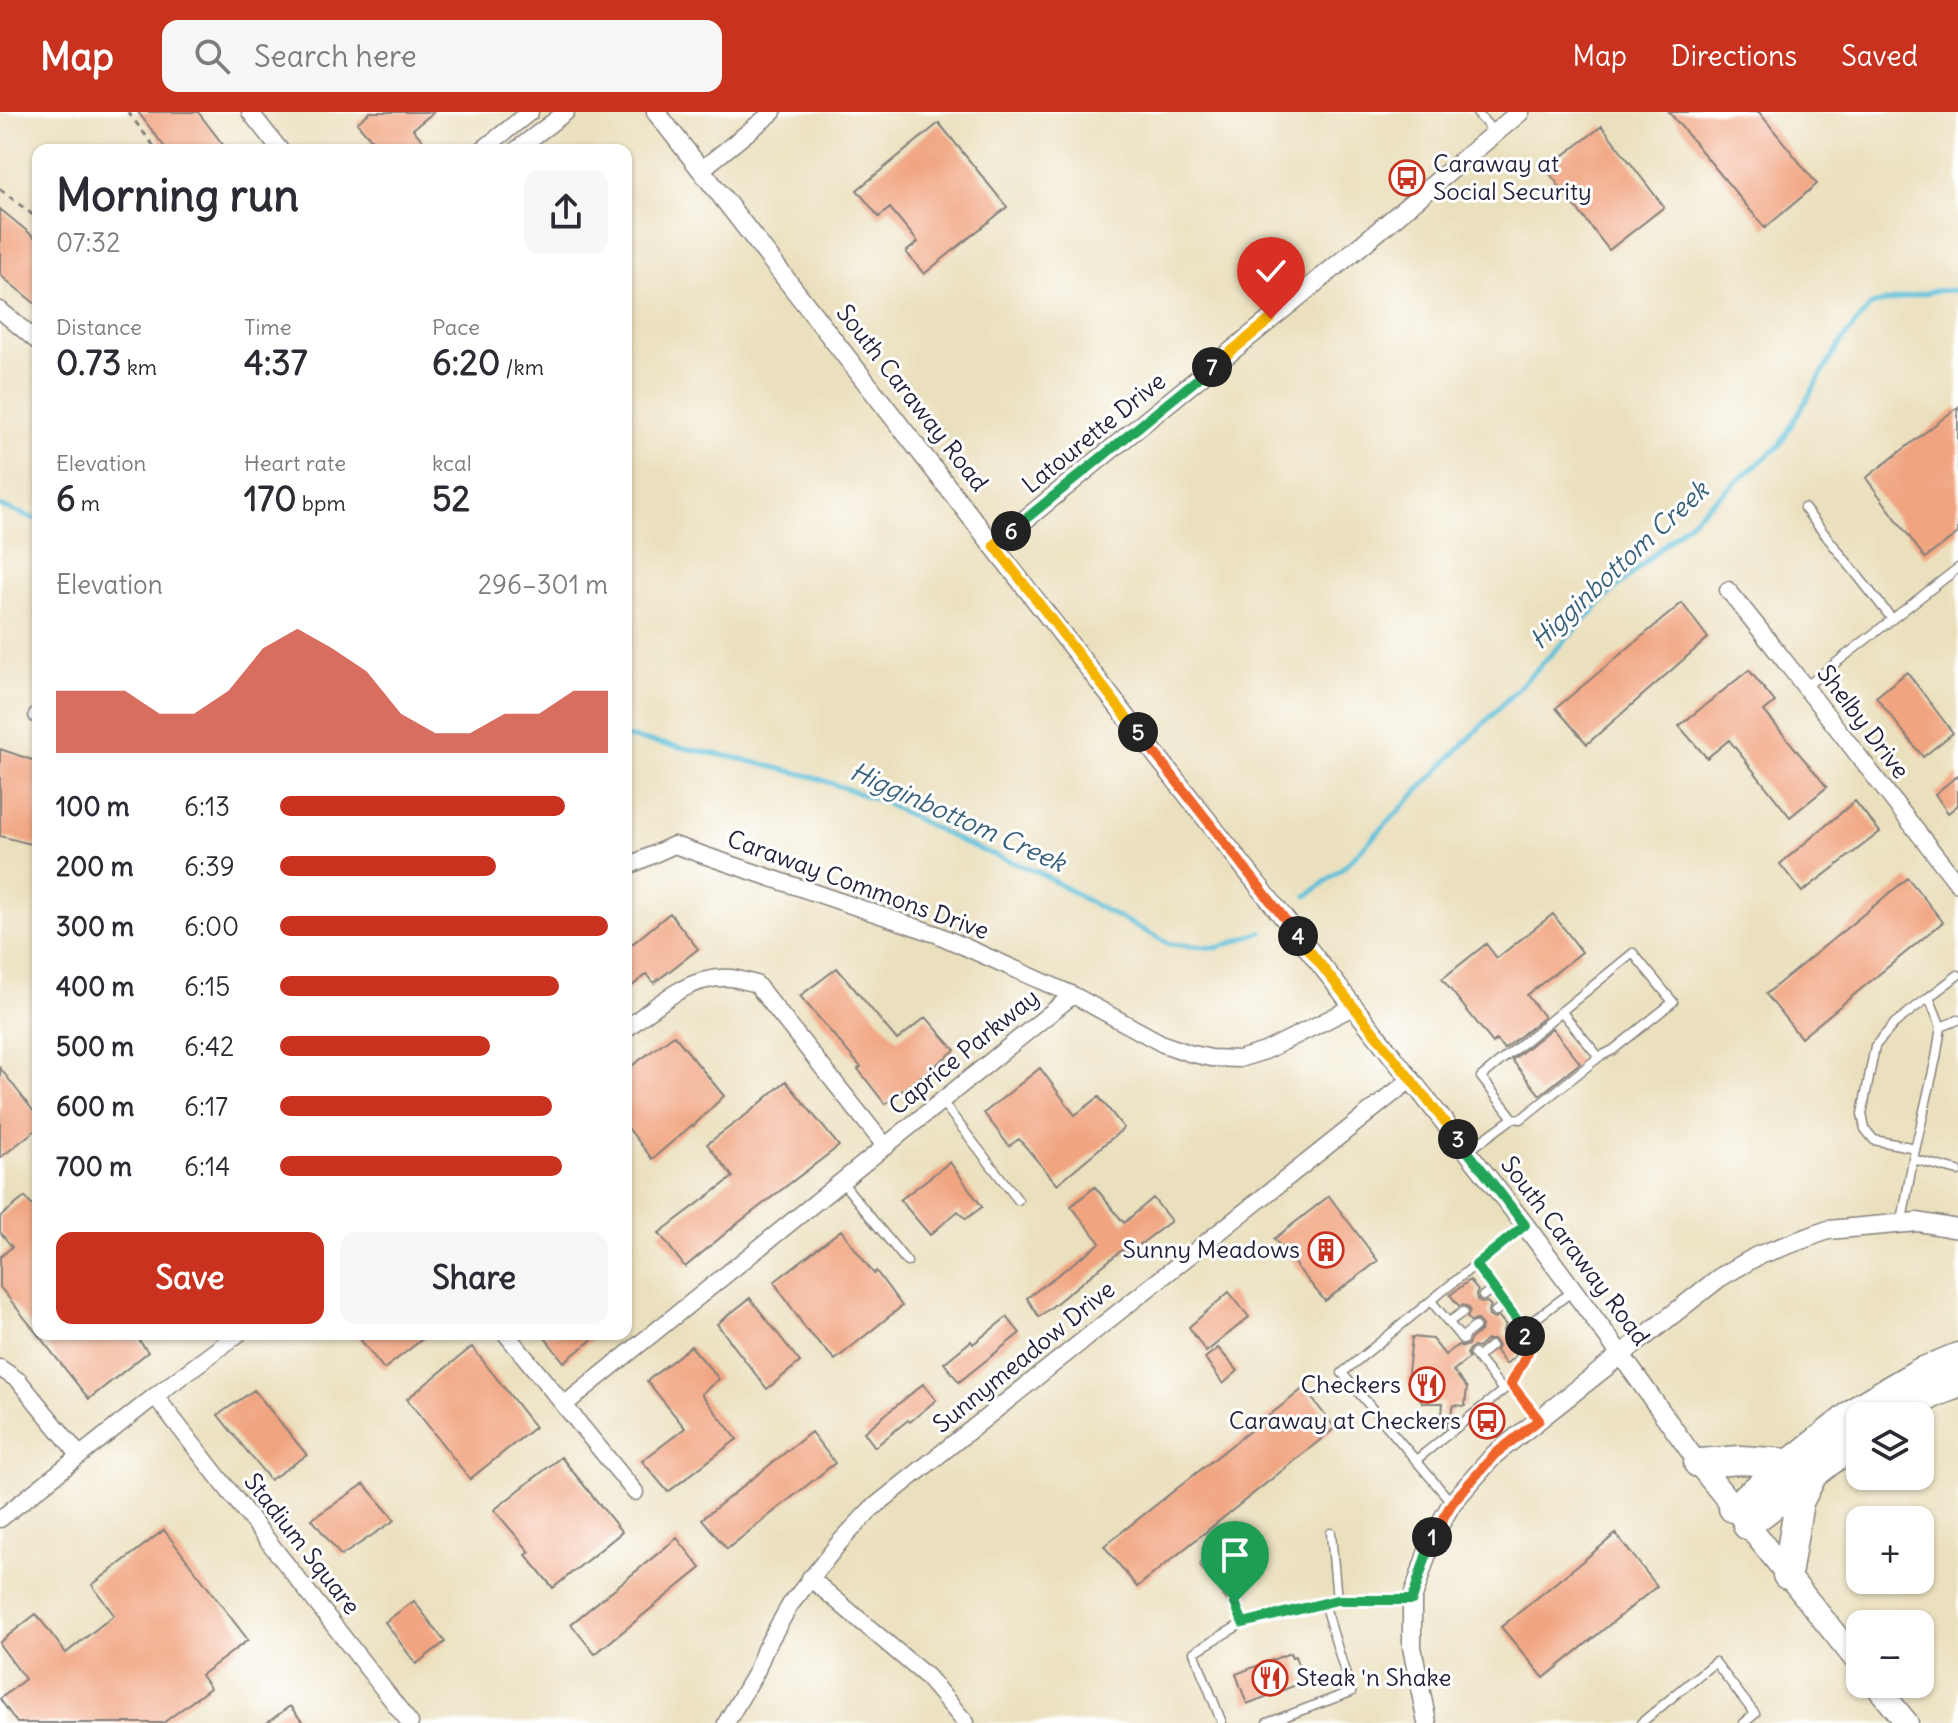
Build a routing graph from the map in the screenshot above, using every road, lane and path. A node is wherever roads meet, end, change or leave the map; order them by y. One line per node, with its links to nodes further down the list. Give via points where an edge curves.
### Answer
1 (128, 112): 10 (path)
2 (250, 112): 11 (street)
3 (530, 112): 12 (street)
4 (566, 112): 13 (street)
5 (656, 112): 14 (street, South Caraway Road)
6 (773, 112): 14 (street)
7 (1476, 112): 9 (lane)
8 (1520, 112): 9 (street, Latourette Drive)
9 (1494, 133): 20 (street, Latourette Drive)
10 (152, 144)
11 (275, 144)
12 (490, 144)
13 (524, 144)
14 (701, 170): 20 (street, South Caraway Road)
15 (0, 189): 16 (path)
16 (32, 214)
17 (0, 310): 18 (street)
18 (32, 337)
19 (1804, 508): 23 (lane)
20 (994, 545): 30 (street, South Caraway Road)
21 (1958, 568): 23 (lane)
22 (1728, 590): 24 (street, Shelby Drive)
23 (1892, 619): 24 (lane)
24 (1805, 687): 26 (street, Shelby Drive)
25 (632, 864): 28 (street, Caraway Commons Drive, via 674,845 936,934)
26 (1958, 884)
27 (1958, 975): 29 (lane)
28 (1073, 995): 30 (street, Caprice Parkway, via 1163,1044 1226,1060 1265,1051); 37 (street, Caprice Parkway)
29 (1929, 997): 34 (lane); 40 (lane, via 1875,1046 1862,1114 1874,1140)
30 (1353, 1007): 36 (street, South Caraway Road)
31 (1561, 1011): 35 (lane); 35 (lane, via 1633,953 1673,1002); 38 (lane, via 1481,1077)
32 (1958, 1020): 34 (lane)
33 (632, 1024): 39 (street, Caprice Parkway, via 698,981 731,978 756,984)
34 (1941, 1027): 40 (lane)
35 (1599, 1057): 38 (lane, via 1521,1119)
36 (1410, 1080): 41 (street, South Caraway Road); 87 (street, Sunnymeadow Drive, via 870,1510)
37 (942, 1102): 39 (street, Caprice Parkway); 45 (lane)
38 (1513, 1118): 41 (lane)
39 (886, 1147): 44 (street)
40 (1915, 1148): 42 (lane)
41 (1468, 1152): 47 (street, South Caraway Road)
42 (1913, 1159): 43 (lane); 46 (lane)
43 (1958, 1171)
44 (842, 1182): 49 (lane); 73 (street)
45 (1018, 1200)
46 (1902, 1222): 48 (street); 65 (street, via 1828,1230 1757,1256 1719,1278)
47 (1525, 1225): 50 (lane); 52 (street, South Caraway Road)
48 (1958, 1229)
49 (907, 1262)
50 (1476, 1265): 51 (lane); 54 (lane)
51 (1493, 1288): 53 (lane); 55 (lane)
52 (1574, 1290): 59 (lane); 65 (street, South Caraway Road)
53 (1483, 1296)
54 (1431, 1301): 58 (lane); 77 (lane, via 1342,1373)
55 (1505, 1303): 57 (lane); 59 (lane)
56 (1463, 1312): 58 (lane)
57 (1495, 1312)
58 (1449, 1322): 60 (lane, via 1462,1339)
59 (1521, 1326): 61 (lane); 68 (lane, via 1528,1352)
60 (1475, 1327)
61 (1510, 1331)
62 (230, 1340): 71 (street)
63 (511, 1340): 73 (street)
64 (1491, 1346): 70 (lane, via 1475,1356)
65 (1621, 1355): 74 (street); 78 (street, South Caraway Road)
66 (1958, 1357): 79 (highway, via 1864,1405)
67 (0, 1368): 76 (street, via 19,1381)
68 (1511, 1384): 70 (lane); 74 (lane)
69 (1958, 1384): 72 (highway)
70 (1503, 1390): 77 (lane)
71 (155, 1396): 76 (street); 96 (street, Stadium Square)
72 (1918, 1402)
73 (564, 1405): 80 (street)
74 (1539, 1420): 81 (street, via 1495,1454)
75 (1846, 1445): 79 (highway)
76 (80, 1456): 83 (street)
77 (1416, 1460): 81 (lane)
78 (1698, 1463): 79 (highway, via 1741,1460); 82 (main road, South Caraway Road)
79 (1800, 1469): 82 (highway); 86 (highway)
80 (635, 1492)
81 (1452, 1503): 89 (street, via 1432,1538)
82 (1740, 1516): 86 (main road, South Caraway Road)
83 (0, 1519)
84 (1331, 1533): 88 (lane)
85 (1205, 1565): 91 (lane, via 1235,1603)
86 (1787, 1575): 92 (main road, South Caraway Road)
87 (810, 1578): 97 (street, Sunnymeadow Drive); 98 (street, via 926,1676)
88 (1337, 1600): 89 (lane); 90 (lane)
89 (1412, 1600): 95 (street)
90 (1324, 1603): 91 (lane); 100 (lane, via 1351,1692)
91 (1243, 1623): 99 (lane, via 1194,1652)
92 (1846, 1648)
93 (1886, 1698): 103 (main road)
94 (1758, 1719): 101 (lane, via 1715,1662); 102 (lane)
95 (1421, 1721)
96 (410, 1723)
97 (726, 1723)
98 (966, 1723)
99 (1222, 1723)
100 (1267, 1723)
101 (1641, 1723)
102 (1744, 1723)
103 (1907, 1723)

